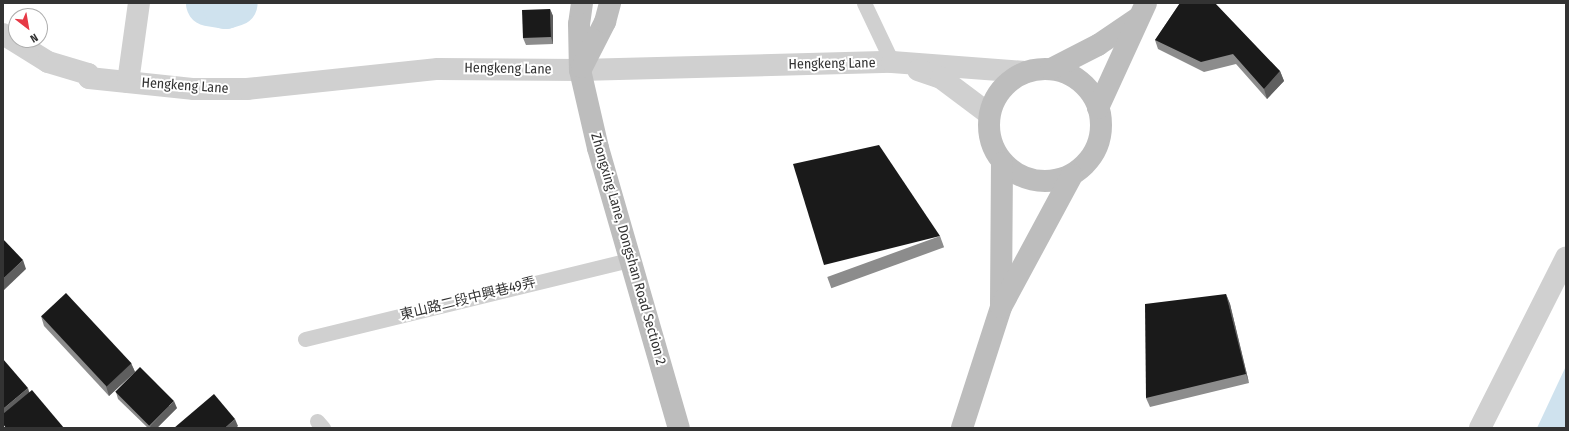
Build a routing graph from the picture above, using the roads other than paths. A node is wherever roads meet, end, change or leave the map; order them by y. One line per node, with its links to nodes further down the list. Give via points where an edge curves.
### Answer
1 (139, 3): 11 (street)
2 (582, 3): 9 (main road, Zhongxing Lane, Dongshan Road Section 2, via 579,24)
3 (610, 3): 9 (main road, via 605,22)
4 (864, 3): 7 (lane)
5 (1142, 11): 8 (main road, via 1098,45); 12 (main road)
6 (3, 34): 11 (street, Hengkeng Lane, via 48,62 88,74 89,78)
7 (892, 62): 9 (street, Hengkeng Lane); 10 (street, Hengkeng Lane); 13 (street, via 941,78)
8 (1051, 69): 10 (main road); 12 (main road, via 1069,74 1084,84)
9 (580, 70): 11 (street, Hengkeng Lane, via 438,68 247,89 194,89); 17 (main road, Zhongxing Lane, Dongshan Road Section 2, via 598,148)
10 (1026, 72): 13 (main road, via 1009,81 996,96)
11 (128, 82)
12 (1098, 108): 15 (main road, via 1101,134 1096,151 1085,165)
13 (989, 114): 14 (main road, via 990,137)
14 (1002, 163): 15 (main road, via 1017,175 1035,181 1054,181); 18 (main road)
15 (1072, 175): 18 (main road)
16 (1566, 258): 22 (street)
17 (632, 259): 19 (lane, 東山路二段中興巷49弄); 20 (main road, Zhongxing Lane, Dongshan Road Section 2)
18 (1001, 307): 21 (main road)
19 (305, 339)
20 (679, 428)
21 (962, 428)
22 (1480, 428)

